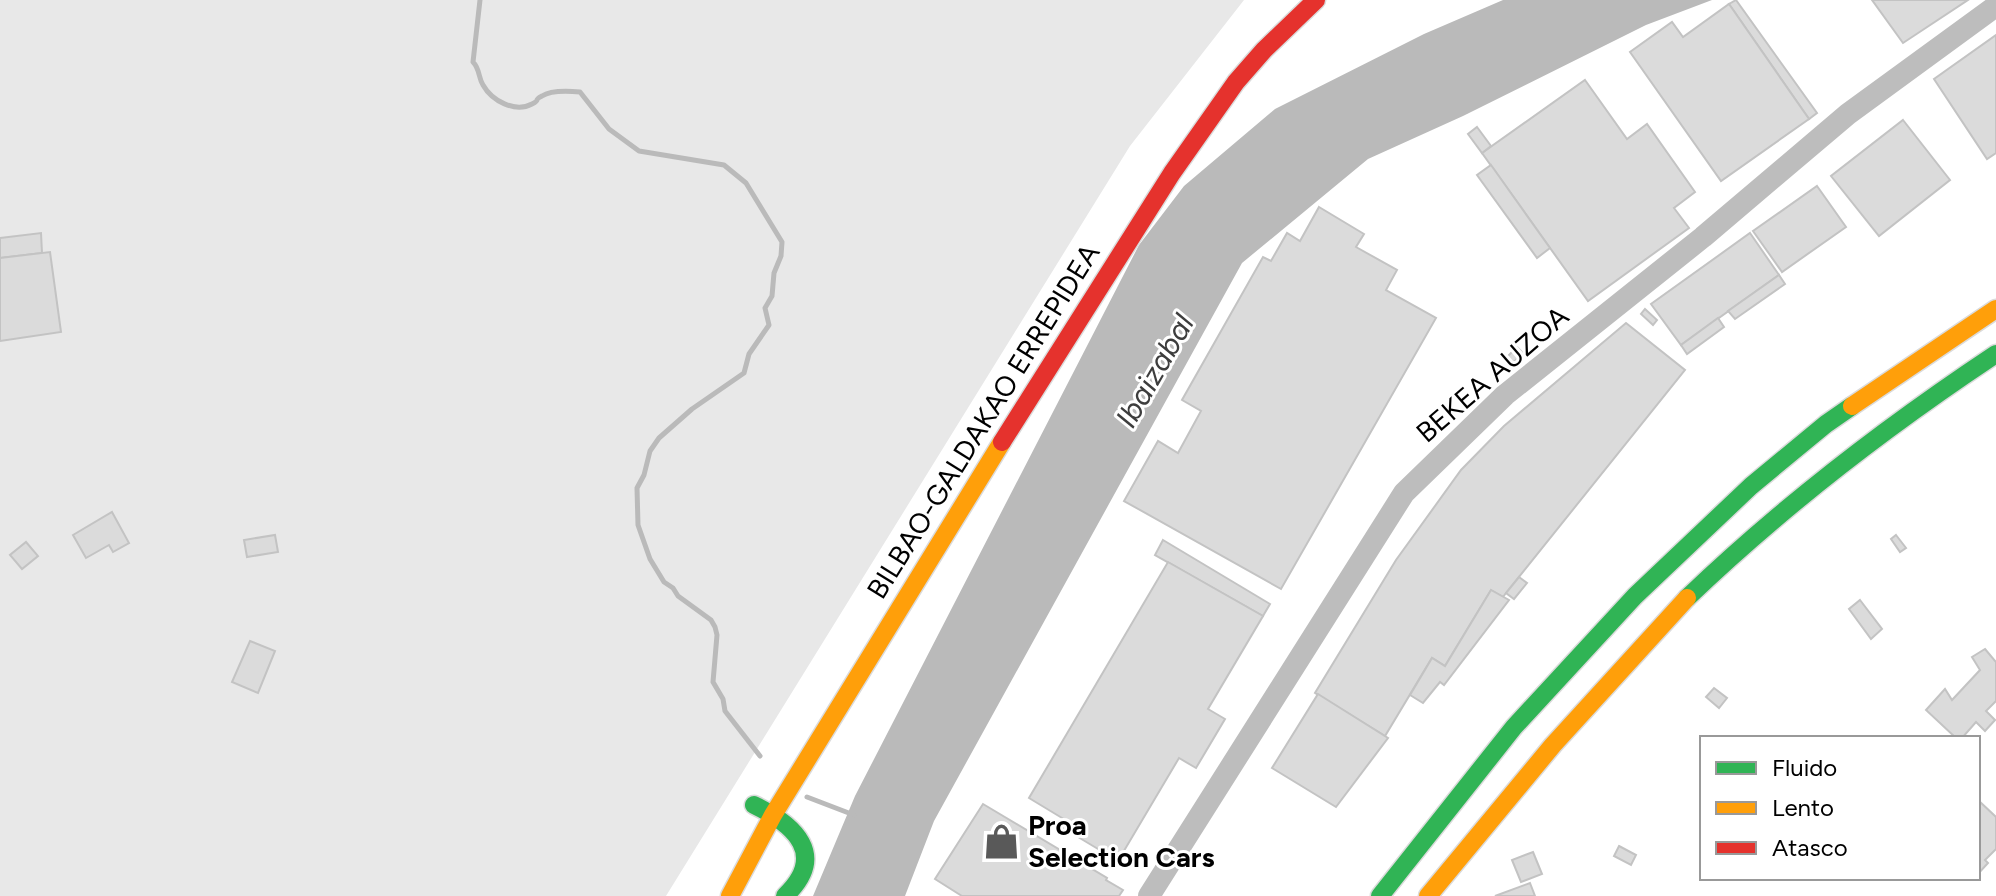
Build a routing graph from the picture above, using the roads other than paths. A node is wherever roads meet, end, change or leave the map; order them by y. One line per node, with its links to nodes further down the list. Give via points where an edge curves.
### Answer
1 (1316, 0): 8 (highway, BILBAO-GALDAKAO ERREPIDEA, via 1236,82 1172,173)
2 (1996, 6): 11 (street, BEKEA AUZOA, via 1848,114 1505,395 1404,493)
3 (1996, 309): 6 (highway)
4 (1934, 330): 6 (highway)
5 (1996, 354): 13 (highway, via 1835,466 1670,616 1539,759)
6 (1826, 424): 12 (highway, via 1751,486 1635,596 1514,727)
7 (754, 806): 8 (highway)
8 (773, 815): 9 (highway, BILBAO-GALDAKAO ERREPIDEA); 10 (highway, via 796,832 806,861 803,876)
9 (730, 896)
10 (785, 896)
11 (1149, 896)
12 (1380, 896)
13 (1428, 896)

